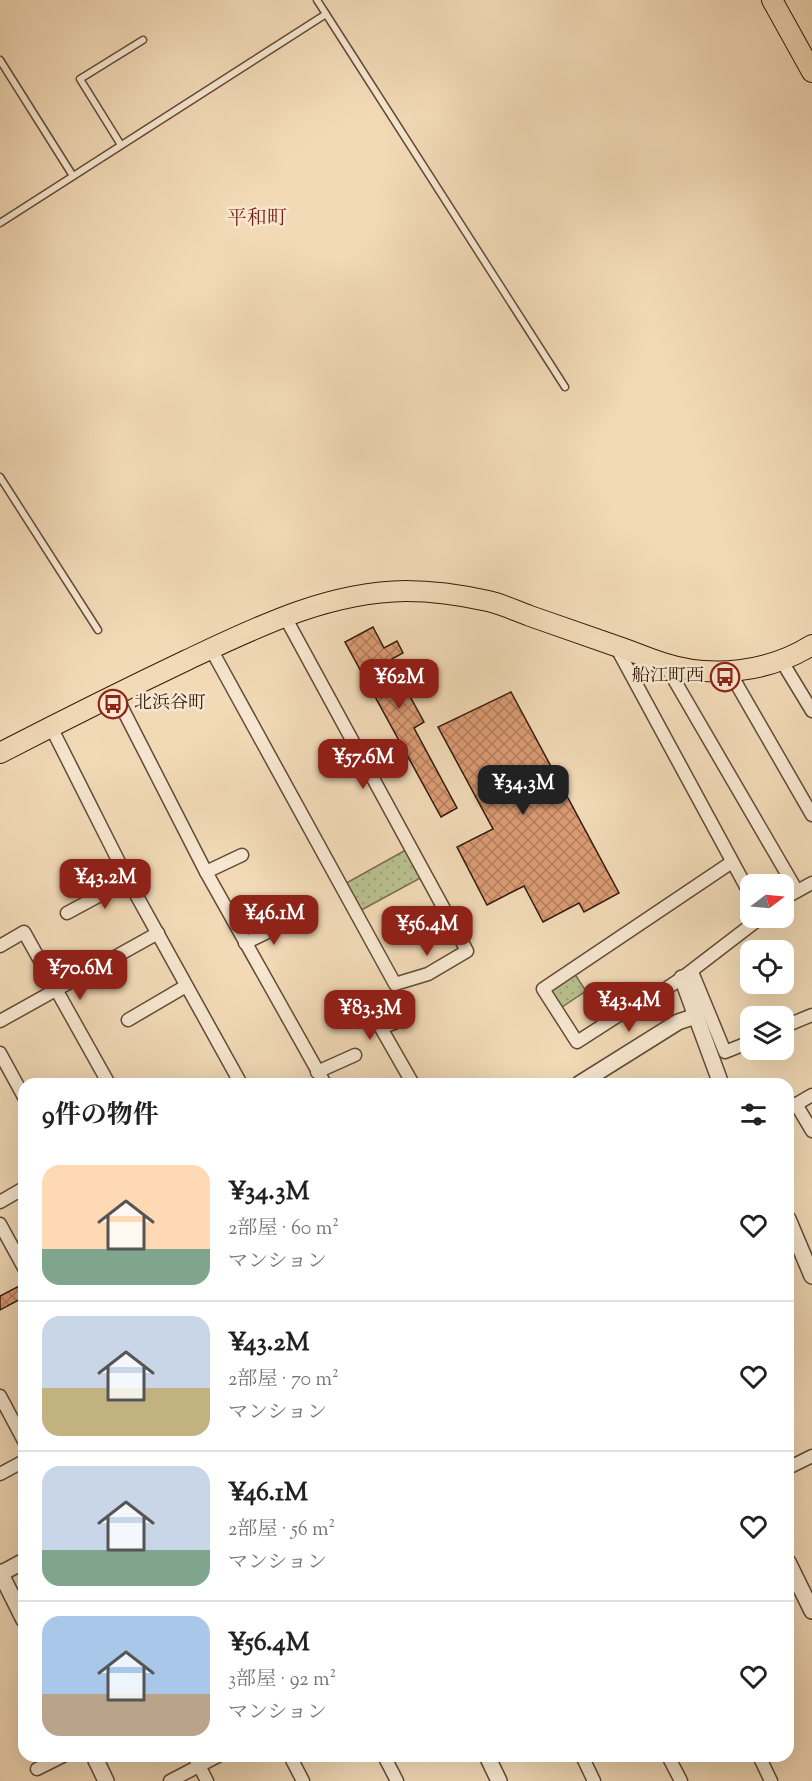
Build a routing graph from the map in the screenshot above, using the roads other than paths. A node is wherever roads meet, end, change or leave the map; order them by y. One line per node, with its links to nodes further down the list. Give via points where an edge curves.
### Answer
1 (317, 0): 3 (lane)
2 (772, 0): 6 (main road)
3 (326, 14): 7 (lane); 10 (lane)
4 (143, 40): 7 (lane, via 80,79)
5 (0, 60): 8 (lane)
6 (812, 72)
7 (121, 145): 8 (lane)
8 (73, 176): 9 (lane)
9 (0, 223)
10 (565, 387)
11 (0, 477): 13 (lane)
12 (284, 615): 14 (main road, via 366,595 405,591 447,593 489,601); 16 (main road); 16 (street, via 467,951 428,974 395,984)
13 (98, 630)
14 (615, 645): 18 (main road); 26 (street)
15 (812, 645): 17 (main road)
16 (211, 649): 20 (main road)
17 (782, 660): 19 (main road, via 749,670); 21 (street)
18 (665, 664): 19 (main road); 31 (street)
19 (729, 671): 24 (street)
20 (115, 694): 22 (main road); 27 (street)
21 (812, 711)
22 (51, 727): 23 (main road); 29 (street)
23 (0, 753)
24 (812, 815)
25 (242, 855): 27 (street)
26 (732, 862): 28 (street); 38 (street, via 543,989 577,1042)
27 (206, 872): 36 (street)
28 (740, 876)
29 (128, 880): 32 (street); 35 (street)
30 (812, 883): 31 (street)
31 (796, 891)
32 (67, 913)
33 (290, 921): 36 (street)
34 (747, 928): 38 (street)
35 (158, 933): 39 (street); 40 (street)
36 (245, 943): 50 (street)
37 (0, 946): 40 (street, via 24,932)
38 (687, 975): 42 (street); 47 (street, via 725,1053)
39 (186, 986): 44 (street); 52 (street)
40 (56, 989): 45 (street); 51 (street)
41 (812, 1015): 46 (street)
42 (696, 1016): 55 (street, via 678,1022); 56 (street)
43 (407, 1018): 54 (street, via 381,1029)
44 (128, 1020)
45 (0, 1021)
46 (794, 1022)
47 (740, 1046)
48 (0, 1053): 57 (street)
49 (355, 1054): 50 (street)
50 (317, 1072): 53 (street)
51 (106, 1078)
52 (238, 1078)
53 (321, 1078)
54 (410, 1078)
55 (589, 1078)
56 (719, 1078)
57 (18, 1086)
58 (812, 1095): 59 (street)
59 (794, 1106)
60 (794, 1109): 61 (street)
61 (812, 1131)
62 (18, 1192): 63 (street)
63 (0, 1202)
64 (0, 1224): 66 (street)
65 (794, 1233): 67 (street)
66 (18, 1257)
67 (812, 1276)
68 (0, 1396): 69 (street)
69 (18, 1430)
70 (812, 1456): 72 (street)
71 (18, 1464): 73 (street)
72 (794, 1465)
73 (0, 1474)
74 (18, 1564): 75 (street)
75 (0, 1573): 77 (street)
76 (794, 1574): 78 (street)
77 (18, 1608)
78 (812, 1611)
79 (51, 1762): 89 (street)
80 (97, 1762): 90 (street)
81 (196, 1762): 91 (street)
82 (198, 1762): 92 (street)
83 (293, 1762): 93 (street)
84 (387, 1762): 94 (street)
85 (490, 1762): 95 (street)
86 (585, 1762): 96 (street)
87 (671, 1762): 97 (street)
88 (762, 1762): 98 (street)
89 (37, 1769)
90 (106, 1781)
91 (170, 1781)
92 (207, 1781)
93 (303, 1781)
94 (397, 1781)
95 (499, 1781)
96 (594, 1781)
97 (681, 1781)
98 (771, 1781)

